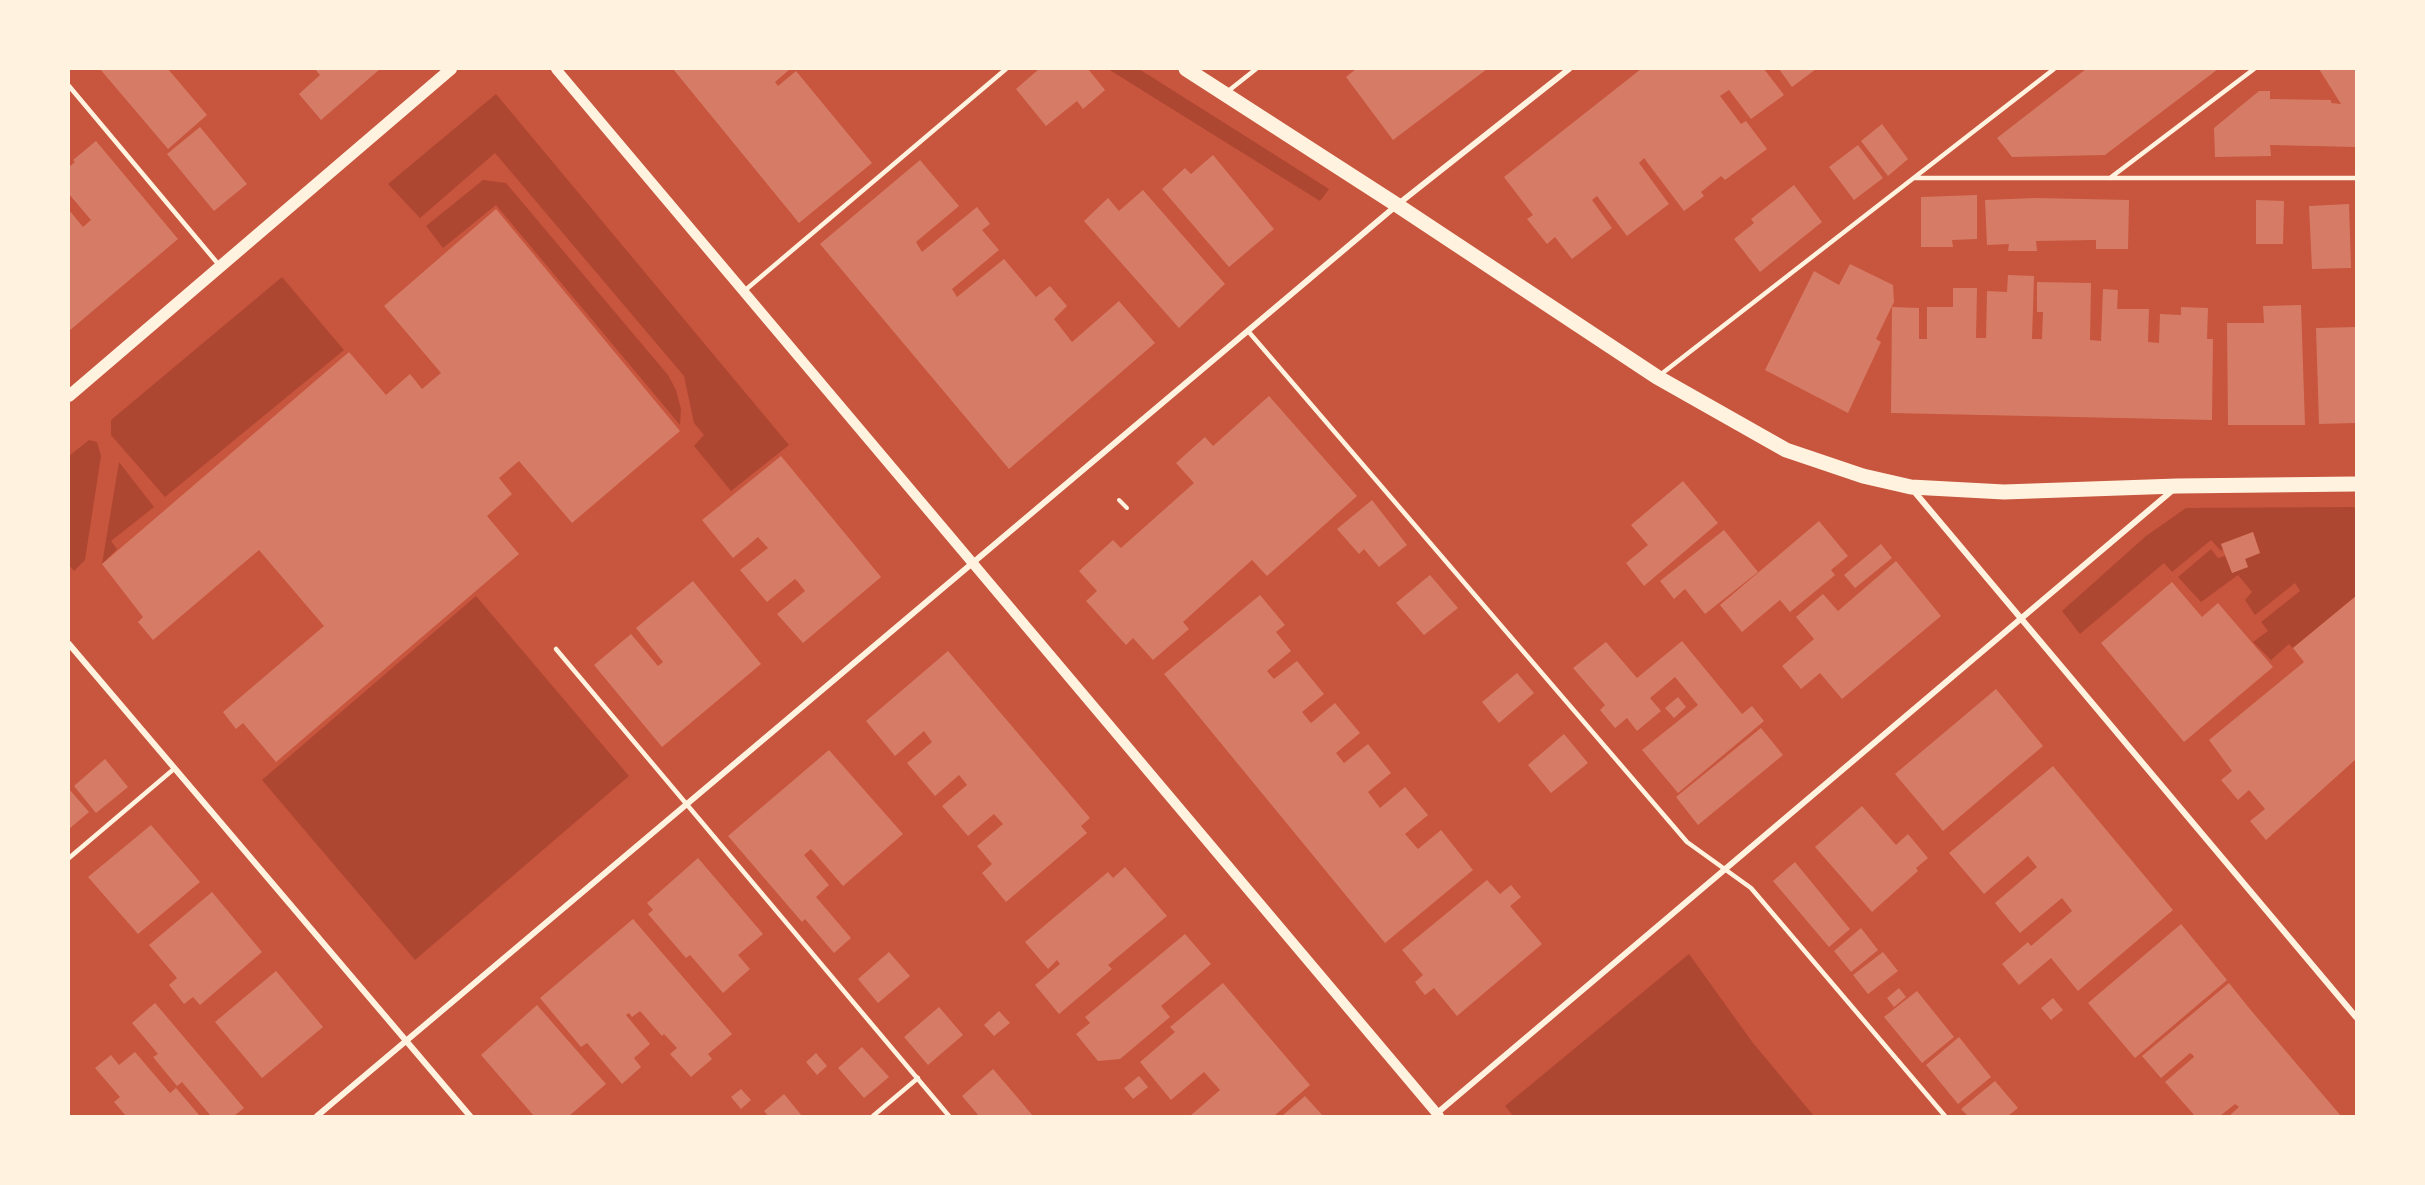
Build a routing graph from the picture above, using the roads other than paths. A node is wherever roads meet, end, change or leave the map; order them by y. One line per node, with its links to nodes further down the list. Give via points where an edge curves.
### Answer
1 (451, 69): 15 (main road)
2 (555, 69): 16 (street)
3 (1006, 69): 16 (lane)
4 (1186, 69): 10 (main road)
5 (1256, 69): 10 (lane)
6 (1569, 69): 14 (street)
7 (2054, 69): 11 (lane)
8 (2254, 69): 12 (lane)
9 (69, 86): 15 (lane)
10 (1225, 94): 14 (main road)
11 (1913, 178): 12 (lane); 18 (lane)
12 (2110, 178): 13 (lane)
13 (2356, 178)
14 (1397, 205): 17 (street); 18 (main road)
15 (220, 267): 19 (main road)
16 (743, 292): 23 (street)
17 (1248, 330): 23 (street); 30 (lane, via 1687,842)
18 (1657, 377): 22 (main road, via 1786,450 1863,476)
19 (69, 396)
20 (2356, 484): 21 (main road)
21 (2177, 486): 22 (main road, via 2004,492); 24 (street)
22 (1911, 487): 24 (street)
23 (972, 563): 28 (street); 34 (street)
24 (2021, 619): 30 (street); 31 (street)
25 (69, 644): 27 (street)
26 (556, 649): 28 (lane)
27 (175, 768): 29 (lane); 32 (street)
28 (687, 805): 32 (street); 33 (lane)
29 (69, 858)
30 (1725, 870): 34 (street); 39 (lane, via 1751,888)
31 (2356, 1017)
32 (406, 1041): 35 (street); 36 (street)
33 (918, 1078): 37 (lane); 38 (lane)
34 (1437, 1115)
35 (317, 1116)
36 (470, 1116)
37 (873, 1116)
38 (950, 1116)
39 (1945, 1116)

